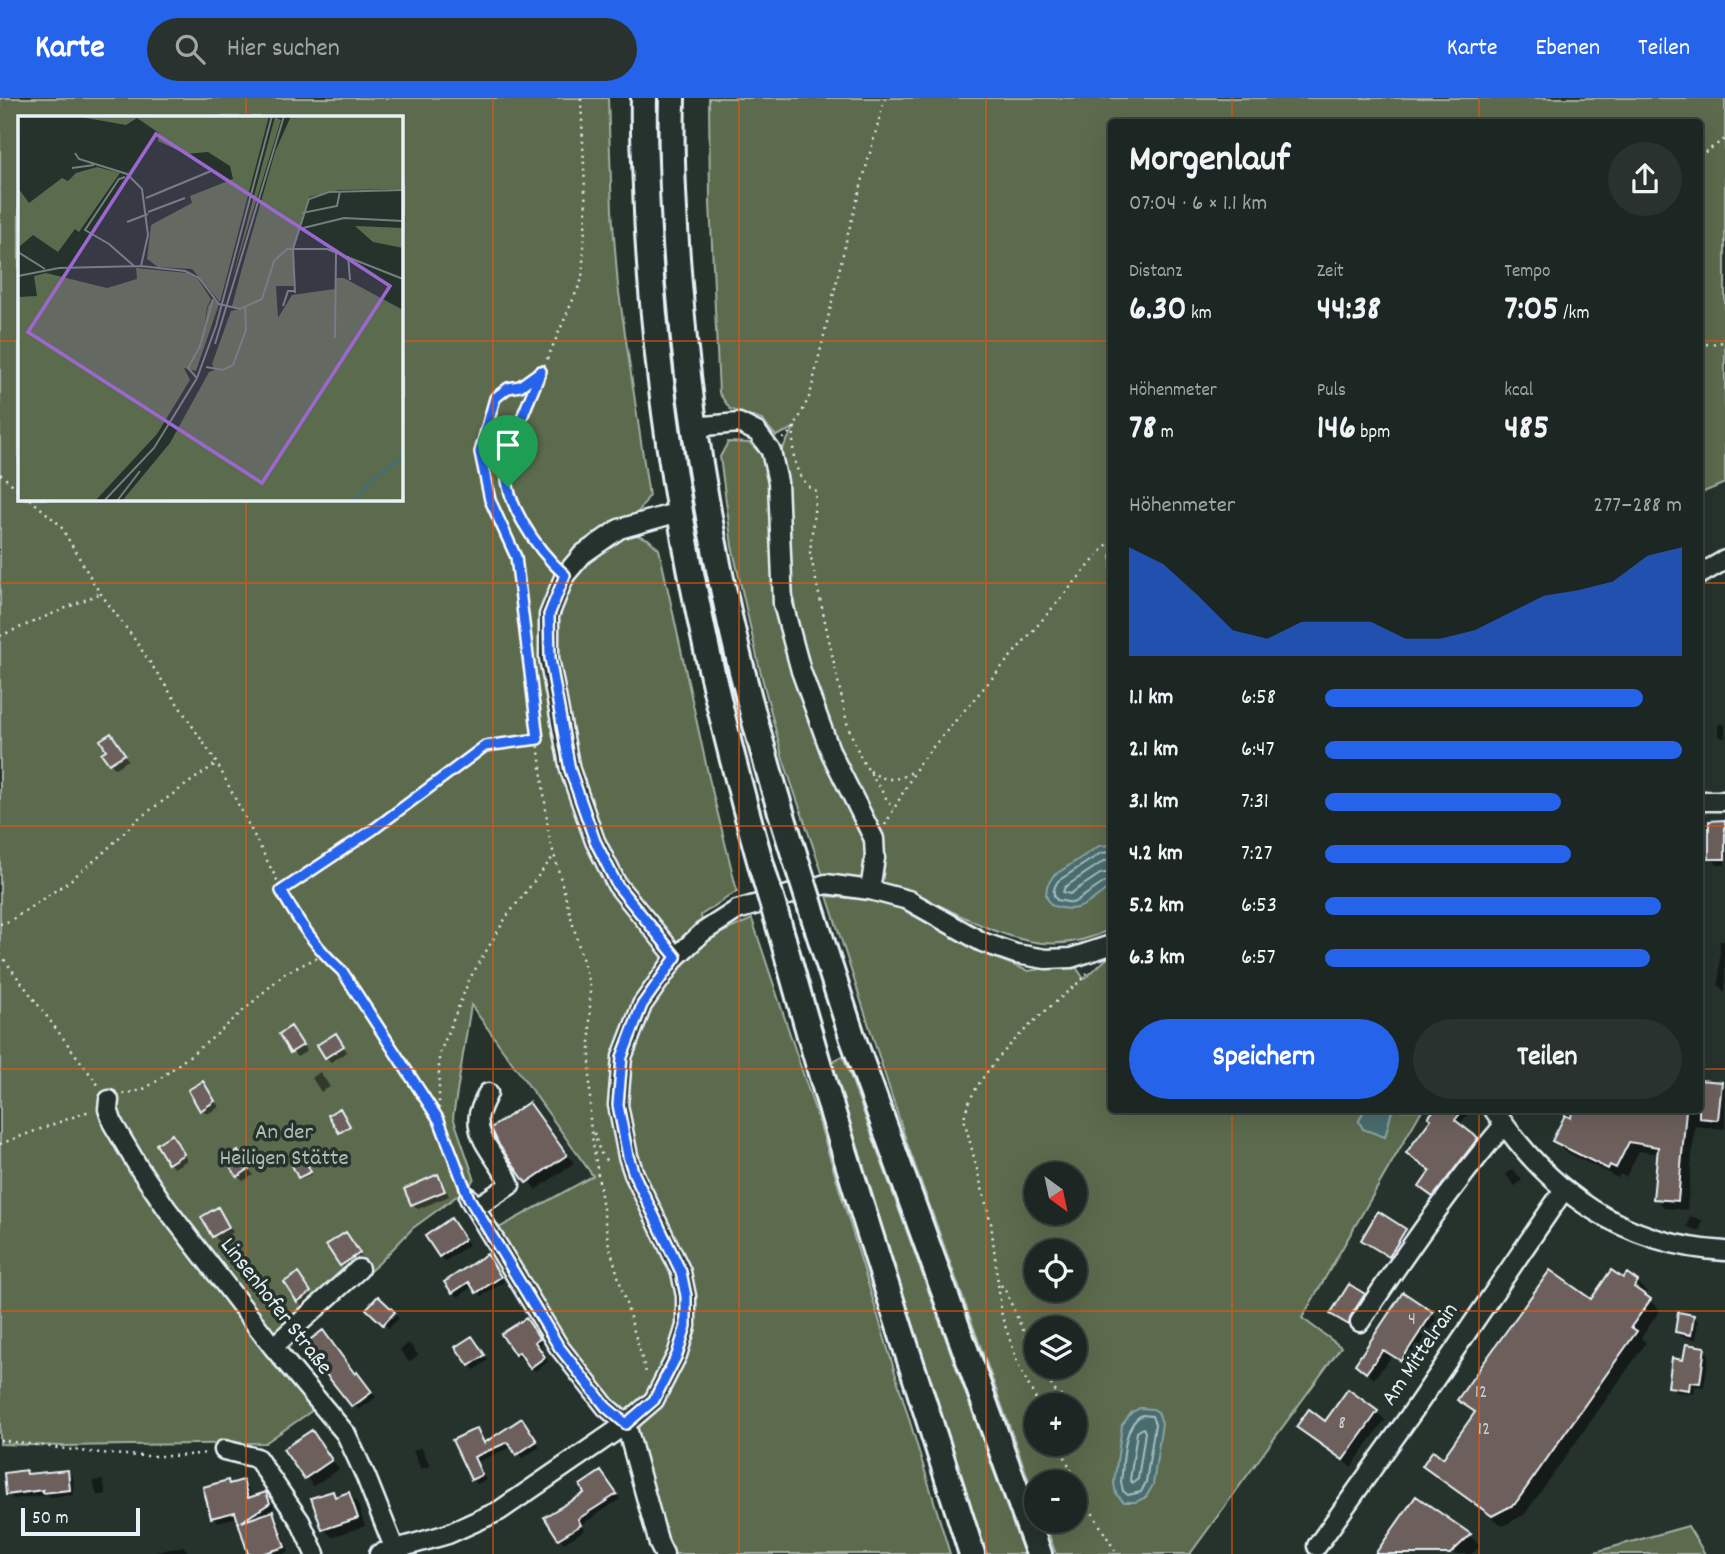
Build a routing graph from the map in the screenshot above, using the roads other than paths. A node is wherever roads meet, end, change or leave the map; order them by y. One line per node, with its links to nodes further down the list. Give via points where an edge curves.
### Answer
1 (644, 98): 4 (highway, via 650,274)
2 (671, 98): 3 (highway, via 674,218)
3 (693, 427): 9 (street, via 739,423 757,432 771,451 778,482 783,604 831,753 874,839); 27 (highway, bridge, via 715,554 765,764 853,1039)
4 (679, 512): 11 (street, via 619,529 583,554 565,575 549,615 550,658 570,770 595,841 617,885); 26 (highway, bridge, via 712,678 814,1053)
5 (1725, 560): 6 (street)
6 (1703, 573)
7 (1703, 801): 8 (street)
8 (1725, 801)
9 (870, 890): 10 (street, Linsenhofer Straße, via 908,900 982,942 1016,954 1046,960); 11 (street, Linsenhofer Straße, via 826,884 737,910)
10 (1103, 948)
11 (676, 957): 20 (street, Linsenhofer Straße, via 642,1005 622,1057 618,1105 634,1174 681,1272 686,1326 654,1400)
12 (488, 1093): 20 (street, via 479,1114 480,1128 510,1185 472,1203 559,1347 606,1407)
13 (108, 1100): 19 (street, Linsenhofer Straße, via 113,1124 139,1168)
14 (1499, 1115): 15 (street); 18 (street)
15 (1563, 1191): 16 (street, via 1615,1223 1654,1239); 22 (street, Am Mittelrain)
16 (1725, 1251)
17 (359, 1269): 19 (street)
18 (1360, 1322)
19 (273, 1347): 24 (street, Linsenhofer Straße, via 346,1434 366,1477)
20 (626, 1424): 23 (street); 24 (street, Linsenhofer Straße, via 499,1511 449,1534)
21 (225, 1450): 25 (street, via 257,1458 300,1521)
22 (1317, 1546)
23 (657, 1551)
24 (387, 1552)
25 (315, 1554)
26 (972, 1554)
27 (1039, 1554)

